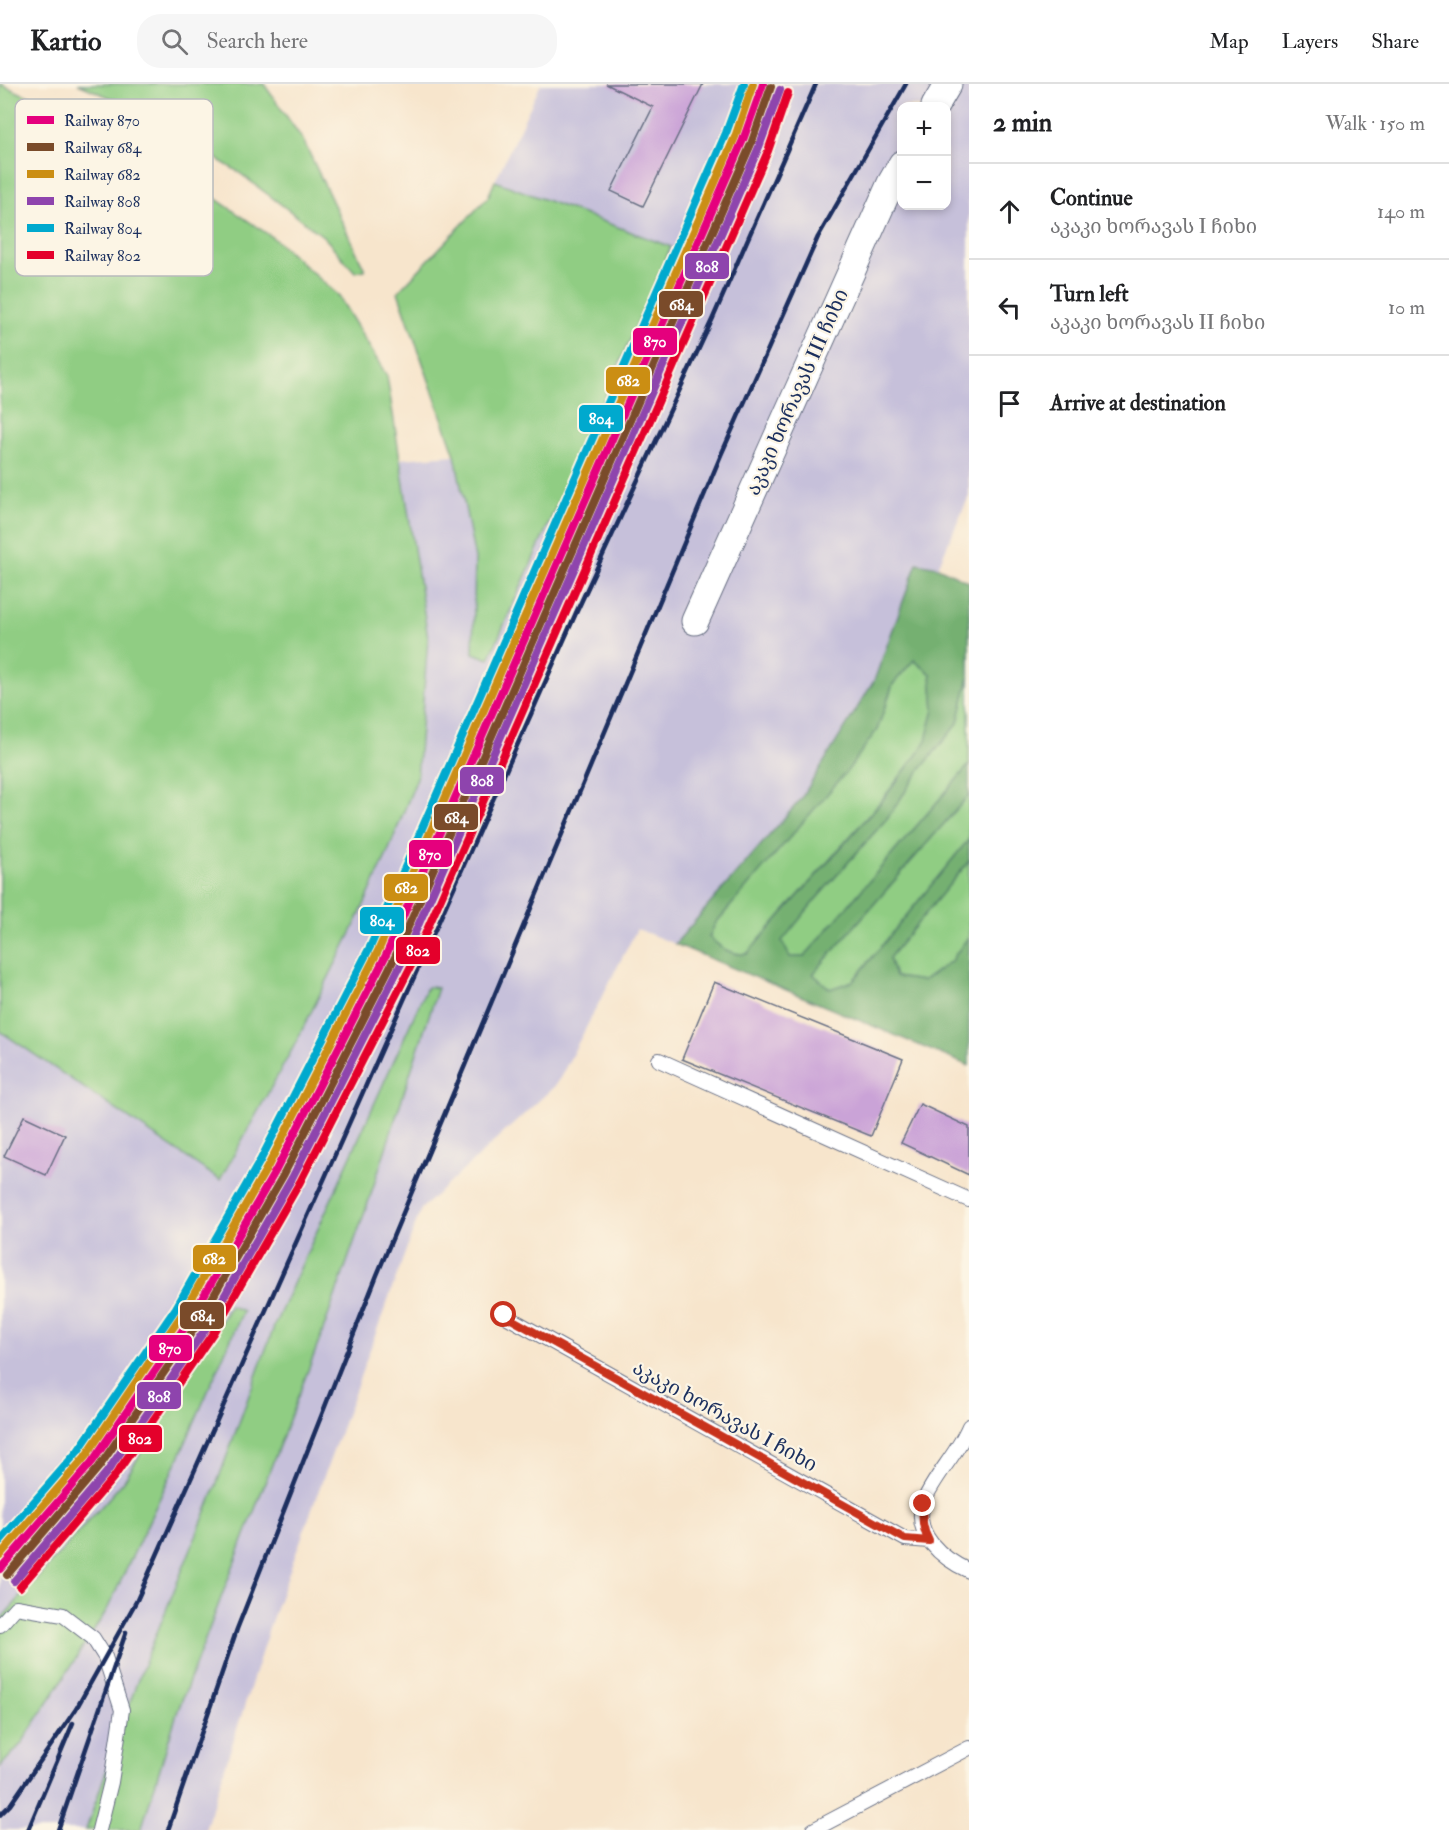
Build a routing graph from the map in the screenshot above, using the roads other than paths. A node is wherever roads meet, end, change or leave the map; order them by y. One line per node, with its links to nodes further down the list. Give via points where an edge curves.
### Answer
1 (948, 84): 2 (street)
2 (937, 102)
3 (897, 173): 4 (street, აკაკი ხორავას III ჩიხი)
4 (695, 621)
5 (659, 1060): 6 (lane)
6 (969, 1200)
7 (504, 1315): 9 (lane, აკაკი ხორავას I ჩიხი, via 905,1539)
8 (969, 1426): 9 (lane, via 923,1504 922,1519)
9 (929, 1541): 10 (lane, via 951,1563)
10 (969, 1571)
11 (0, 1625): 13 (lane, via 16,1607 63,1615 93,1638 105,1657 122,1710)
12 (969, 1748): 14 (lane)
13 (99, 1830)
14 (813, 1830)

